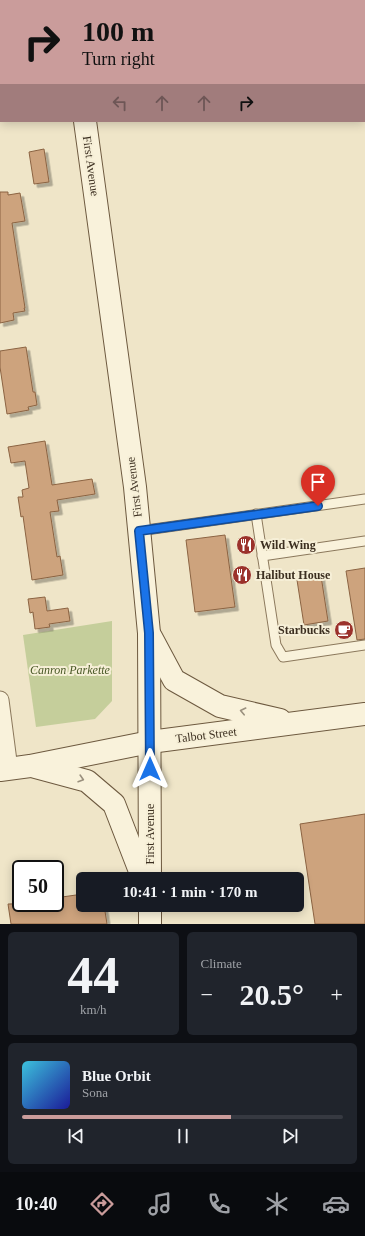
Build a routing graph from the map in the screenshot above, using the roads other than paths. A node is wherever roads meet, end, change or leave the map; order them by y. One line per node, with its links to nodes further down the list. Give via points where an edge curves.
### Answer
1 (84, 122): 4 (main road, First Avenue)
2 (365, 499): 3 (lane)
3 (256, 514): 4 (lane); 6 (lane)
4 (139, 531): 7 (main road, First Avenue)
5 (365, 541): 6 (lane)
6 (262, 556): 8 (lane, via 276,645 283,657)
7 (149, 633): 11 (main road, one-way to 7, via 220,706 174,680); 12 (main road, First Avenue)
8 (365, 645)
9 (0, 700): 13 (street)
10 (365, 714): 11 (main road, Talbot Street)
11 (295, 723): 12 (main road, Talbot Street)
12 (150, 742): 13 (main road, Talbot Street); 15 (main road, First Avenue)
13 (13, 768): 14 (main road, one-way to 14, via 86,780 114,804)
14 (140, 872)
15 (150, 872)
16 (150, 912): 17 (main road)
17 (150, 924)

